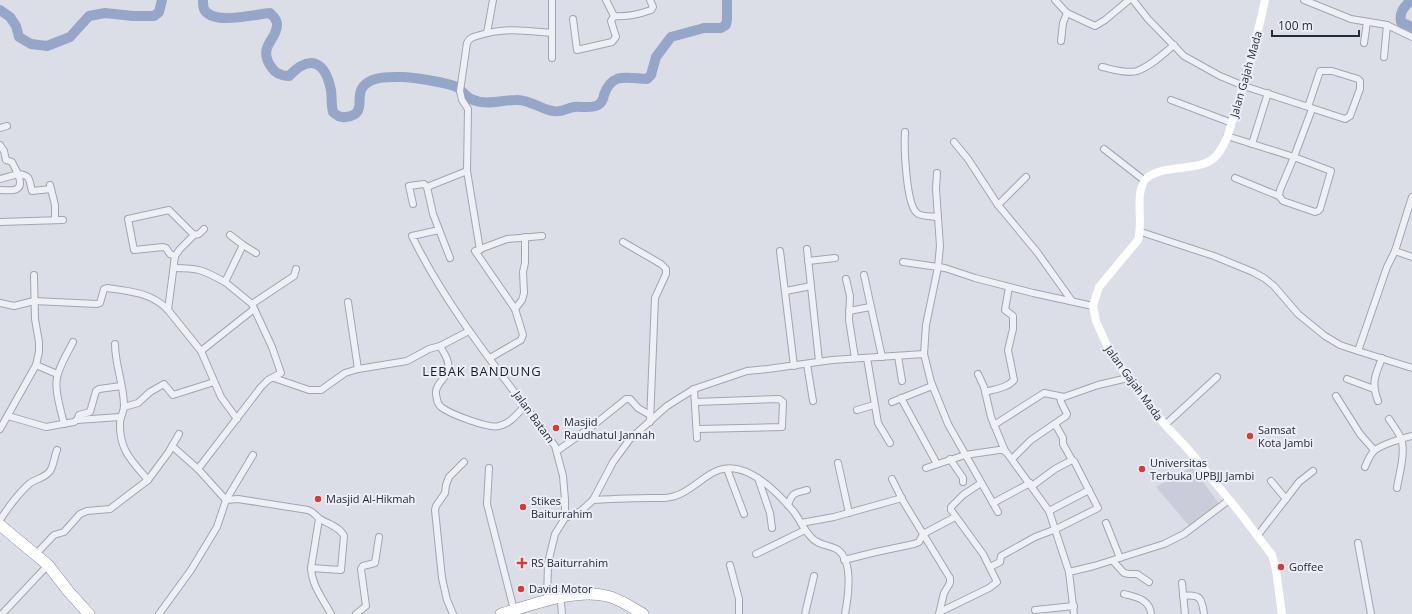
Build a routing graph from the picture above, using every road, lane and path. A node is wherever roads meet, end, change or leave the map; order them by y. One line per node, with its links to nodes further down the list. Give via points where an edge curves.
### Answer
1 (493, 0): 15 (street)
2 (552, 0): 16 (street)
3 (606, 0): 11 (street)
4 (650, 0): 11 (street, via 651,10)
5 (1055, 0): 10 (street)
6 (1129, 0): 10 (street, via 1097,26)
7 (1133, 0): 20 (street)
8 (1266, 0): 24 (main road, Jalan Gajah Mada)
9 (1304, 0): 13 (street, via 1351,19)
10 (1067, 13): 18 (street, via 1062,23)
11 (614, 16): 12 (street, via 611,21 615,40 577,50)
12 (573, 19)
13 (1367, 22): 14 (street); 19 (street)
14 (1386, 25): 17 (street); 21 (street)
15 (487, 33): 16 (street, via 517,30); 38 (street, via 469,39 467,43 460,91 468,109)
16 (552, 33): 22 (street)
17 (1412, 37)
18 (1061, 41)
19 (1364, 43)
20 (1174, 45): 23 (street, via 1137,71); 24 (street, via 1184,56)
21 (1384, 57)
22 (552, 58)
23 (1102, 68)
24 (1244, 86): 25 (street); 28 (main road, Jalan Gajah Mada)
25 (1268, 93): 27 (street); 34 (street)
26 (1171, 100): 28 (street)
27 (1310, 108): 27 (street, via 1320,71 1332,71 1360,80 1360,89 1348,118); 37 (street)
28 (1232, 122): 32 (main road, Jalan Gajah Mada)
29 (7, 126): 30 (street)
30 (0, 128)
31 (905, 132): 53 (street, via 904,146 910,200 919,215)
32 (1227, 136): 34 (street); 44 (main road, Jalan Gajah Mada, via 1215,157 1209,161 1168,170 1152,175)
33 (954, 142): 52 (street)
34 (1252, 144): 37 (street)
35 (0, 145): 40 (street, via 6,160 12,162)
36 (1104, 149): 44 (street)
37 (1294, 157): 47 (street); 47 (street, via 1331,171 1320,209 1314,212 1283,201)
38 (467, 171): 45 (street); 67 (street)
39 (937, 173): 53 (street)
40 (18, 174): 43 (street); 46 (street, via 20,185 16,190); 49 (street, via 28,177 32,191 51,187)
41 (1026, 177): 52 (street)
42 (1235, 178): 47 (street)
43 (0, 179)
44 (1146, 180): 59 (main road, via 1140,196)
45 (427, 187): 50 (street, via 424,184 409,186); 58 (street)
46 (0, 190)
47 (1279, 196)
48 (1412, 197): 69 (street)
49 (55, 204): 51 (street); 54 (street)
50 (413, 204)
51 (63, 205)
52 (998, 205): 88 (street, via 1037,252)
53 (938, 217): 77 (street)
54 (55, 220): 55 (street); 56 (street)
55 (63, 220)
56 (0, 222)
57 (204, 229): 60 (street)
58 (439, 230): 73 (street); 97 (street, Jalan Batam, via 412,236)
59 (1141, 232): 91 (main road, via 1135,246 1099,287); 102 (street, via 1214,256 1258,275 1274,286 1298,314 1325,336)
60 (194, 235): 71 (street); 71 (street, via 169,210 128,219 134,250 163,247)
61 (230, 235): 65 (street)
62 (542, 236): 63 (street)
63 (525, 237): 67 (street, via 507,239); 94 (street, via 524,292)
64 (623, 242): 140 (street, via 666,269 655,298)
65 (243, 245): 70 (street); 83 (street)
66 (807, 249): 75 (street)
67 (480, 250): 94 (street, via 475,251)
68 (780, 251): 86 (street)
69 (1395, 251): 72 (street); 102 (street)
70 (256, 253)
71 (175, 256): 78 (street)
72 (1412, 257)
73 (450, 258)
74 (836, 258): 75 (street)
75 (808, 261): 84 (street)
76 (903, 262): 77 (street)
77 (938, 267): 85 (street); 103 (street, via 926,325)
78 (174, 268): 83 (street, via 203,270); 95 (street)
79 (296, 269): 92 (street, via 294,276)
80 (34, 275): 87 (street)
81 (864, 275): 93 (street)
82 (846, 279): 96 (street, via 850,296)
83 (225, 282): 92 (street)
84 (811, 286): 86 (street); 110 (street)
85 (1009, 287): 88 (street); 128 (street, via 1005,308 1006,312 1013,316 1008,350 1014,380 1004,387)
86 (786, 291): 113 (street)
87 (34, 301): 90 (street, via 14,306); 95 (street, via 98,304 104,289 107,288 152,297); 112 (street, via 39,342)
88 (1072, 301): 91 (street)
89 (348, 302): 115 (street)
90 (0, 303)
91 (1093, 306): 120 (main road, Jalan Gajah Mada, via 1096,321 1108,348)
92 (253, 307): 101 (street); 119 (street, via 282,372)
93 (870, 307): 96 (street); 105 (street)
94 (515, 309): 106 (street, via 523,337)
95 (168, 310): 101 (street)
96 (849, 311): 107 (street)
97 (469, 331): 100 (street); 106 (street, Jalan Batam)
98 (73, 342): 116 (street)
99 (115, 344): 124 (street)
100 (440, 346): 115 (street, via 407,361); 137 (street, via 448,366 447,372 437,385 436,398 440,406 479,424 494,427 506,424)
101 (201, 351): 123 (street)
102 (1358, 351): 109 (street)
103 (924, 354): 104 (street); 125 (street)
104 (898, 356): 105 (street); 122 (street)
105 (882, 357): 108 (street)
106 (490, 358): 137 (street, Jalan Batam)
107 (855, 358): 108 (street); 110 (street)
108 (867, 358): 136 (street)
109 (1382, 358): 114 (street); 127 (street, via 1375,376)
110 (819, 361): 111 (street)
111 (807, 364): 113 (street); 132 (street)
112 (36, 365): 116 (street); 141 (street)
113 (794, 366): 126 (street, via 747,371)
114 (1412, 368)
115 (358, 369): 119 (street, via 342,374 321,390 309,390)
116 (57, 374): 147 (street, via 56,387)
117 (978, 374): 128 (street)
118 (1217, 377): 150 (street)
119 (274, 378): 143 (street, via 265,383)
120 (1128, 378): 130 (street); 150 (main road, Jalan Gajah Mada)
121 (1347, 379): 127 (street)
122 (902, 381)
123 (214, 382): 138 (street, via 174,395 164,384 138,403); 143 (street)
124 (121, 386): 138 (street); 145 (street, via 96,391 90,412 79,415)
125 (932, 386): 131 (street); 164 (street)
126 (694, 389): 134 (street); 146 (street, via 667,406)
127 (1374, 389): 133 (street)
128 (985, 392): 149 (street)
129 (1336, 396): 160 (street, via 1360,434)
130 (1060, 397): 148 (street, via 1067,415); 149 (street, via 1044,393)
131 (901, 398): 135 (street); 170 (street)
132 (813, 401)
133 (1378, 401)
134 (696, 402): 152 (street); 152 (street, via 779,399 783,402 782,427)
135 (892, 402)
136 (874, 405): 139 (street); 157 (street, via 878,423)
137 (525, 406): 161 (street, Jalan Batam)
138 (124, 407): 142 (street)
139 (857, 410)
140 (650, 415): 146 (street); 161 (street, via 638,408 630,399 626,399)
141 (8, 416): 147 (street, via 46,427); 151 (street)
142 (120, 417): 145 (street); 178 (street, via 122,444 129,458)
143 (237, 419): 175 (street)
144 (1389, 419): 156 (street)
145 (78, 420): 147 (street)
146 (650, 422): 189 (street, via 630,439 613,462)
147 (64, 424)
148 (1055, 424): 166 (street, via 1031,440); 167 (street)
149 (994, 425): 162 (street)
150 (1165, 425): 190 (main road, Jalan Gajah Mada)
151 (0, 429)
152 (697, 429): 155 (street)
153 (179, 434): 158 (street)
154 (1412, 436): 156 (street)
155 (697, 438)
156 (1401, 439): 160 (street); 184 (street, via 1402,457)
157 (890, 443)
158 (172, 446): 175 (street); 178 (street)
159 (57, 450): 201 (street, via 51,470 44,477 30,483 15,498)
160 (1374, 450): 171 (street)
161 (557, 451): 200 (street, Jalan Batam, via 563,476)
162 (1006, 452): 164 (street, via 999,450); 166 (street)
163 (253, 455): 188 (street)
164 (965, 455): 165 (street); 182 (street)
165 (950, 459): 170 (street); 181 (street)
166 (1012, 459): 183 (street)
167 (1072, 460): 183 (street); 186 (street)
168 (464, 462): 236 (street, via 449,477 445,493 435,510 442,578)
169 (838, 463): 196 (street)
170 (937, 464): 174 (street)
171 (1364, 467)
172 (489, 468): 229 (street, via 487,504)
173 (727, 468): 177 (street); 189 (street, via 713,473 692,489 673,497); 197 (street)
174 (926, 468)
175 (198, 469): 188 (street)
176 (1312, 471): 187 (street, via 1299,482)
177 (758, 478): 193 (street); 205 (street, via 770,513)
178 (148, 480): 211 (street, via 110,510 87,511 80,514 64,532 54,535)
179 (892, 480): 191 (street)
180 (1270, 481): 187 (street)
181 (963, 482)
182 (981, 483): 192 (street); 198 (street, via 951,507)
183 (1031, 484): 192 (street); 194 (street)
184 (1397, 488)
185 (807, 490): 193 (street, via 792,494)
186 (1089, 490): 194 (street); 206 (street, via 1098,508)
187 (1286, 499): 208 (street)
188 (226, 500): 199 (street, via 308,510); 233 (street, via 217,527 191,570)
189 (593, 500): 200 (street, via 580,511)
190 (1229, 500): 208 (main road, Jalan Gajah Mada); 213 (street, via 1175,539)
191 (904, 502): 196 (street); 207 (street)
192 (993, 503): 195 (street)
193 (788, 505): 204 (street)
194 (1049, 511): 206 (street)
195 (998, 512)
196 (849, 513): 204 (street)
197 (744, 514)
198 (955, 517): 207 (street); 217 (street)
199 (319, 518): 218 (street); 218 (street, via 343,534 341,570)
200 (565, 518): 225 (street, via 555,534 548,563)
201 (0, 520)
202 (1106, 523): 213 (street)
203 (0, 525): 211 (highway)
204 (803, 526): 212 (street); 214 (street, via 815,541 838,551)
205 (772, 528)
206 (1056, 529): 217 (street, via 1035,536 1001,556 1000,562); 219 (street)
207 (924, 534): 214 (street, via 914,544); 230 (street, via 950,578)
208 (1258, 534): 247 (main road, Jalan Gajah Mada, via 1272,555)
209 (379, 537): 235 (street, via 375,563 361,569 366,606)
210 (1358, 544): 248 (street)
211 (36, 554): 215 (highway)
212 (756, 554)
213 (1116, 559): 219 (street); 221 (street, via 1124,573 1137,574)
214 (844, 560): 242 (street, via 849,582)
215 (48, 565): 231 (street); 232 (highway)
216 (730, 565): 240 (street, via 739,599)
217 (990, 567): 230 (street, via 996,583)
218 (311, 568): 234 (street, via 314,582)
219 (1069, 572): 226 (street)
220 (814, 576): 241 (street)
221 (1149, 582)
222 (1182, 583): 224 (street)
223 (1124, 594): 244 (street, via 1145,601)
224 (1183, 596): 245 (street); 246 (street, via 1192,595 1200,599)
225 (547, 601): 229 (highway); 239 (highway, via 583,594 600,595 616,598)
226 (1074, 606): 228 (street); 243 (street)
227 (561, 609): 229 (highway); 238 (highway, via 588,599 600,600)
228 (1035, 610)
229 (518, 612): 237 (highway)
230 (940, 613)
231 (2, 614)
232 (89, 614)
233 (159, 614)
234 (331, 614)
235 (356, 614)
236 (453, 614)
237 (501, 614)
238 (630, 614)
239 (643, 614)
240 (739, 614)
241 (805, 614)
242 (844, 614)
243 (1074, 614)
244 (1151, 614)
245 (1185, 614)
246 (1204, 614)
247 (1282, 614)
248 (1371, 614)

